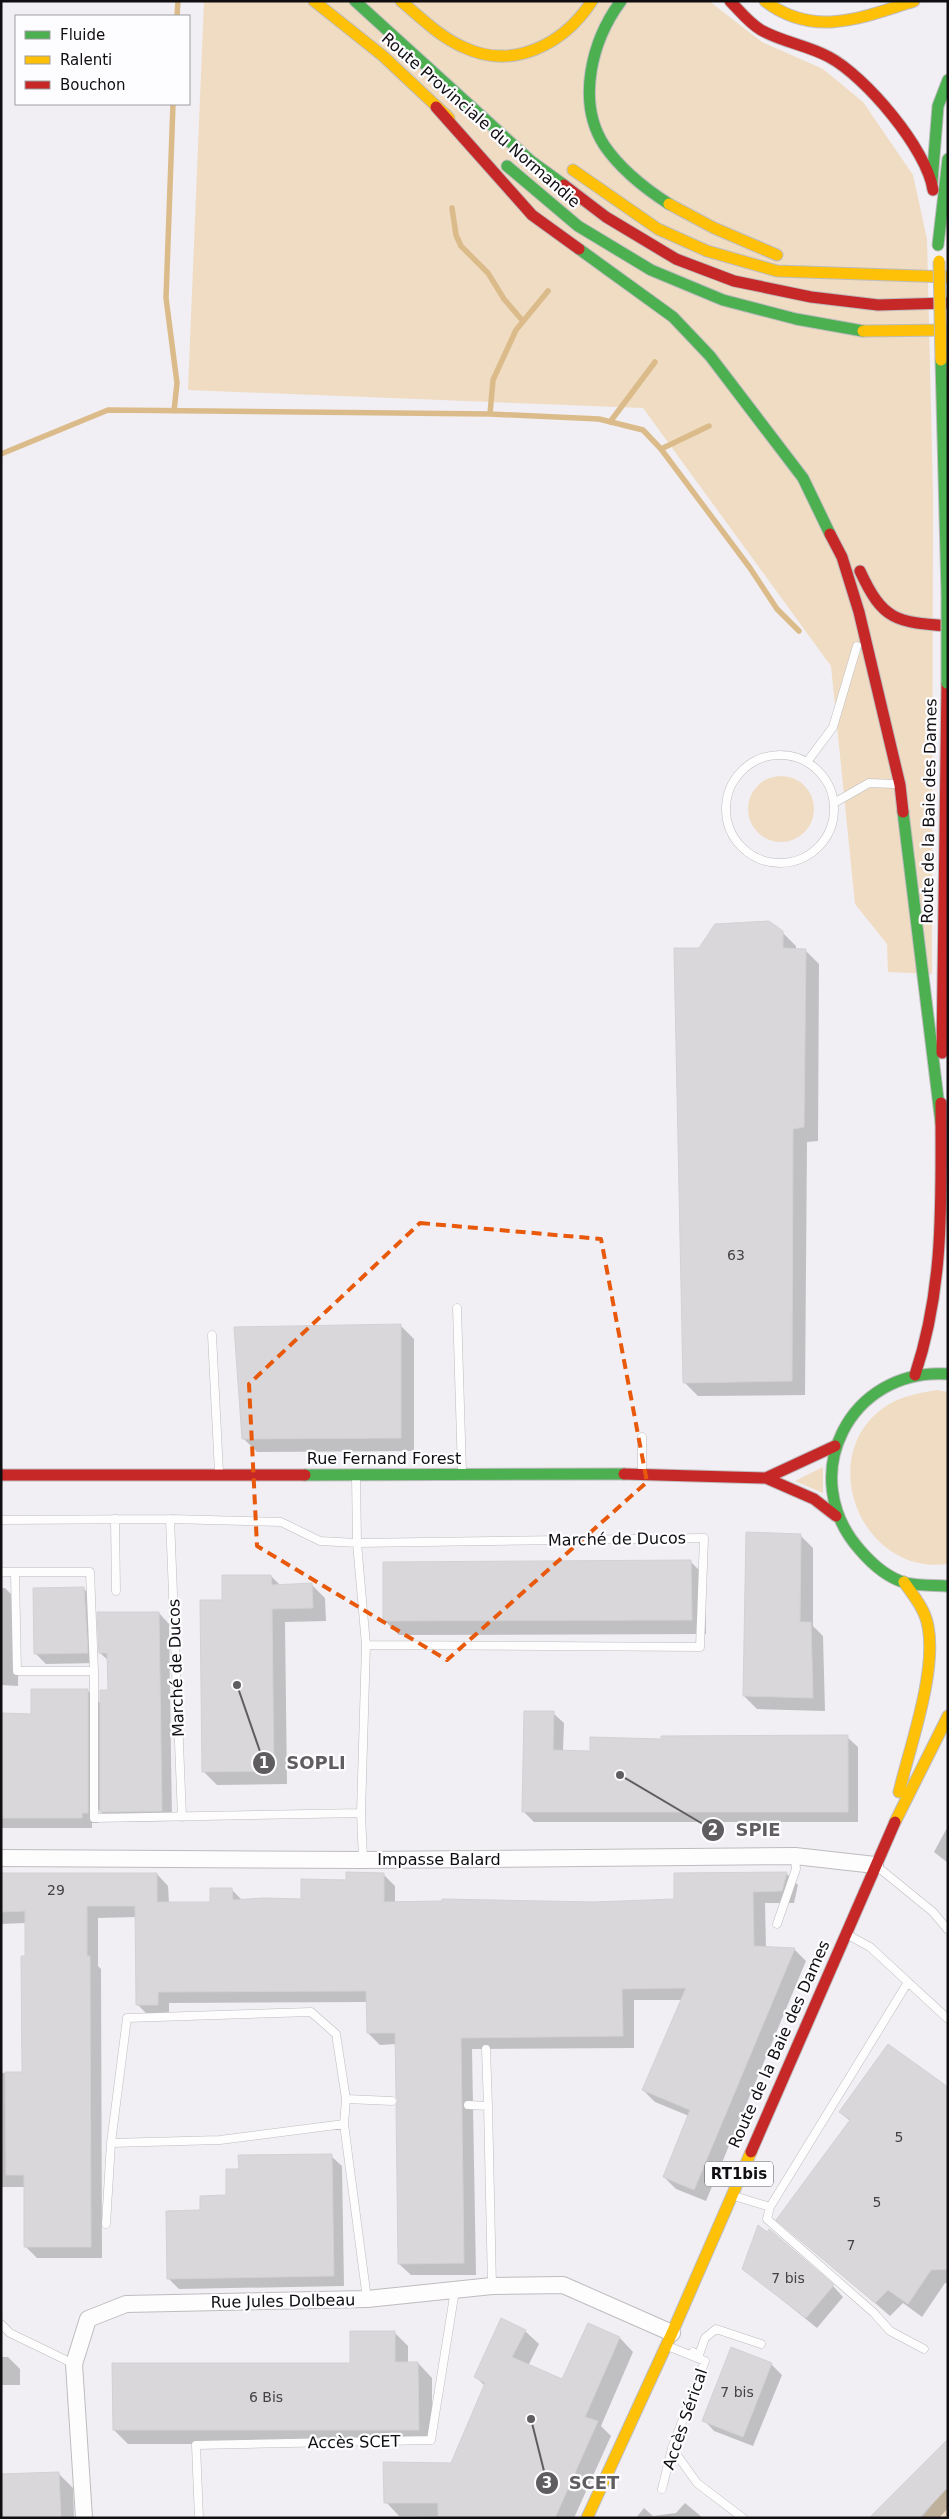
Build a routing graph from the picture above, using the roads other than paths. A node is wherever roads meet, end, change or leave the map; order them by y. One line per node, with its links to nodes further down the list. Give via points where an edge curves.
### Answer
1 (314, 1): 11 (main road, Route Provinciale du Normandie, via 383,56)
2 (356, 1): 9 (main road, Route Provinciale du Normandie)
3 (401, 1): 4 (main road, via 462,47 478,54 516,56 542,49 559,39)
4 (592, 1)
5 (621, 1): 17 (main road, via 602,33 592,60 588,90 592,118 602,145 624,169 664,201 711,228)
6 (730, 1): 15 (main road, via 761,30 815,50 860,80 910,141)
7 (765, 1): 8 (main road, via 780,12 799,19 828,23 855,20)
8 (914, 1)
9 (399, 41): 12 (main road); 19 (main road, Route Provinciale du Normandie, via 532,161 606,218 676,259 734,281 810,298 878,305)
10 (948, 80): 15 (main road, via 938,106)
11 (436, 107): 20 (main road, Route Provinciale du Normandie, via 578,226 651,270 724,300 796,319 864,331); 21 (main road, via 532,215 673,317 710,356)
12 (508, 124)
13 (948, 158): 16 (main road)
14 (567, 166): 17 (main road, via 658,229 707,251 777,271)
15 (932, 182): 16 (main road)
16 (938, 245): 24 (main road, Route de la Baie des Dames, bridge)
17 (822, 273): 18 (main road)
18 (948, 277)
19 (948, 303)
20 (948, 330)
21 (803, 478): 22 (main road); 27 (main road, via 842,557)
22 (832, 508)
23 (849, 544): 26 (main road, via 870,597 886,613 902,622)
24 (947, 574): 25 (main road, Route de la Baie des Dames)
25 (947, 593): 28 (main road, Route de la Baie des Dames, bridge)
26 (948, 626)
27 (862, 630): 29 (lane, via 833,727); 30 (main road)
28 (947, 683): 32 (main road, Route de la Baie des Dames)
29 (807, 762): 31 (lane, via 830,787); 31 (lane, via 792,756 776,755 760,758 745,767 734,780 727,797 729,828 737,842 766,861 792,862 818,848 828,835 834,820)
30 (900, 785): 31 (lane, via 869,783); 32 (main road)
31 (834, 803)
32 (941, 1123): 33 (main road, Route de la Baie des Dames)
33 (941, 1262): 34 (main road, Route de la Baie des Dames); 38 (main road, Route de la Baie des Dames, via 925,1352)
34 (948, 1288)
35 (457, 1308): 43 (lane)
36 (212, 1334): 41 (lane)
37 (948, 1374): 38 (main road)
38 (915, 1376): 40 (main road, via 888,1385 865,1401 847,1422)
39 (642, 1438): 44 (lane)
40 (835, 1446): 46 (main road, Rue Fernand Forest); 47 (main road, via 830,1481)
41 (219, 1474): 42 (main road, Rue Fernand Forest); 45 (main road, Rue Fernand Forest)
42 (356, 1474): 43 (main road, Rue Fernand Forest); 51 (lane)
43 (462, 1474): 44 (main road, Rue Fernand Forest)
44 (642, 1474): 46 (main road, Rue Fernand Forest)
45 (1, 1475)
46 (766, 1478): 47 (main road, Rue Fernand Forest, via 814,1499)
47 (836, 1516): 54 (main road, via 852,1544 875,1567)
48 (115, 1519): 49 (lane, Marché de Ducos); 50 (lane, Marché de Ducos); 56 (lane)
49 (170, 1519): 51 (lane, Marché de Ducos, via 281,1522 320,1540); 61 (lane, Marché de Ducos)
50 (1, 1520)
51 (357, 1543): 57 (lane); 57 (lane, Marché de Ducos, via 704,1538 700,1647)
52 (1, 1572): 53 (lane)
53 (14, 1573): 58 (lane, via 17,1671); 58 (lane, via 90,1572)
54 (904, 1582): 55 (main road); 62 (main road, Route de la Baie des Dames / RT1bis, via 923,1610 928,1628 929,1658)
55 (948, 1586)
56 (116, 1591)
57 (366, 1645): 60 (lane)
58 (94, 1671): 61 (lane, via 94,1818)
59 (948, 1716): 62 (main road, Route de la Baie des Dames / RT1bis)
60 (361, 1813): 61 (lane); 65 (lane)
61 (182, 1817)
62 (891, 1830): 66 (main road, Route de la Baie des Dames / RT1bis)
63 (795, 1856): 65 (street, Impasse Balard); 66 (street, Impasse Balard); 67 (lane, via 796,1869)
64 (1, 1858): 65 (street, Impasse Balard)
65 (363, 1860)
66 (875, 1866): 68 (lane); 69 (main road, Route de la Baie des Dames / RT1bis)
67 (777, 1924)
68 (946, 1925)
69 (845, 1933): 70 (lane, via 870,1947); 79 (main road, Route de la Baie des Dames / RT1bis)
70 (908, 1982): 71 (lane); 80 (lane)
71 (948, 2019)
72 (486, 2049): 76 (lane)
73 (346, 2099): 74 (lane); 77 (lane); 78 (lane, via 336,2034 311,2012 127,2018)
74 (392, 2101)
75 (468, 2105): 76 (lane)
76 (488, 2106): 82 (lane)
77 (344, 2124): 78 (lane, via 220,2140); 84 (lane)
78 (110, 2143): 81 (lane)
79 (730, 2195): 80 (lane); 86 (main road, Route de la Baie des Dames / RT1bis)
80 (770, 2207): 88 (lane, via 767,2219 874,2313 890,2331)
81 (106, 2224)
82 (492, 2286): 83 (street, Rue Jules Dolbeau); 86 (street, Rue Jules Dolbeau, via 563,2285)
83 (456, 2290): 84 (street, Rue Jules Dolbeau); 93 (lane, Accès SCET, via 432,2440 196,2445)
84 (367, 2299): 89 (street, Rue Jules Dolbeau, via 126,2304 88,2319)
85 (1, 2324): 89 (lane, via 10,2333)
86 (669, 2340): 87 (lane, via 699,2355 705,2338 716,2329); 90 (lane, Accès Sérical, via 705,2361); 94 (main road, Route de la Baie des Dames / RT1bis)
87 (760, 2344)
88 (924, 2349)
89 (74, 2364): 92 (street, Rue Jules Dolbeau)
90 (672, 2448): 91 (lane, Accès Sérical); 95 (lane, via 697,2484)
91 (662, 2489)
92 (84, 2518)
93 (200, 2518)
94 (587, 2518)
95 (742, 2518)

